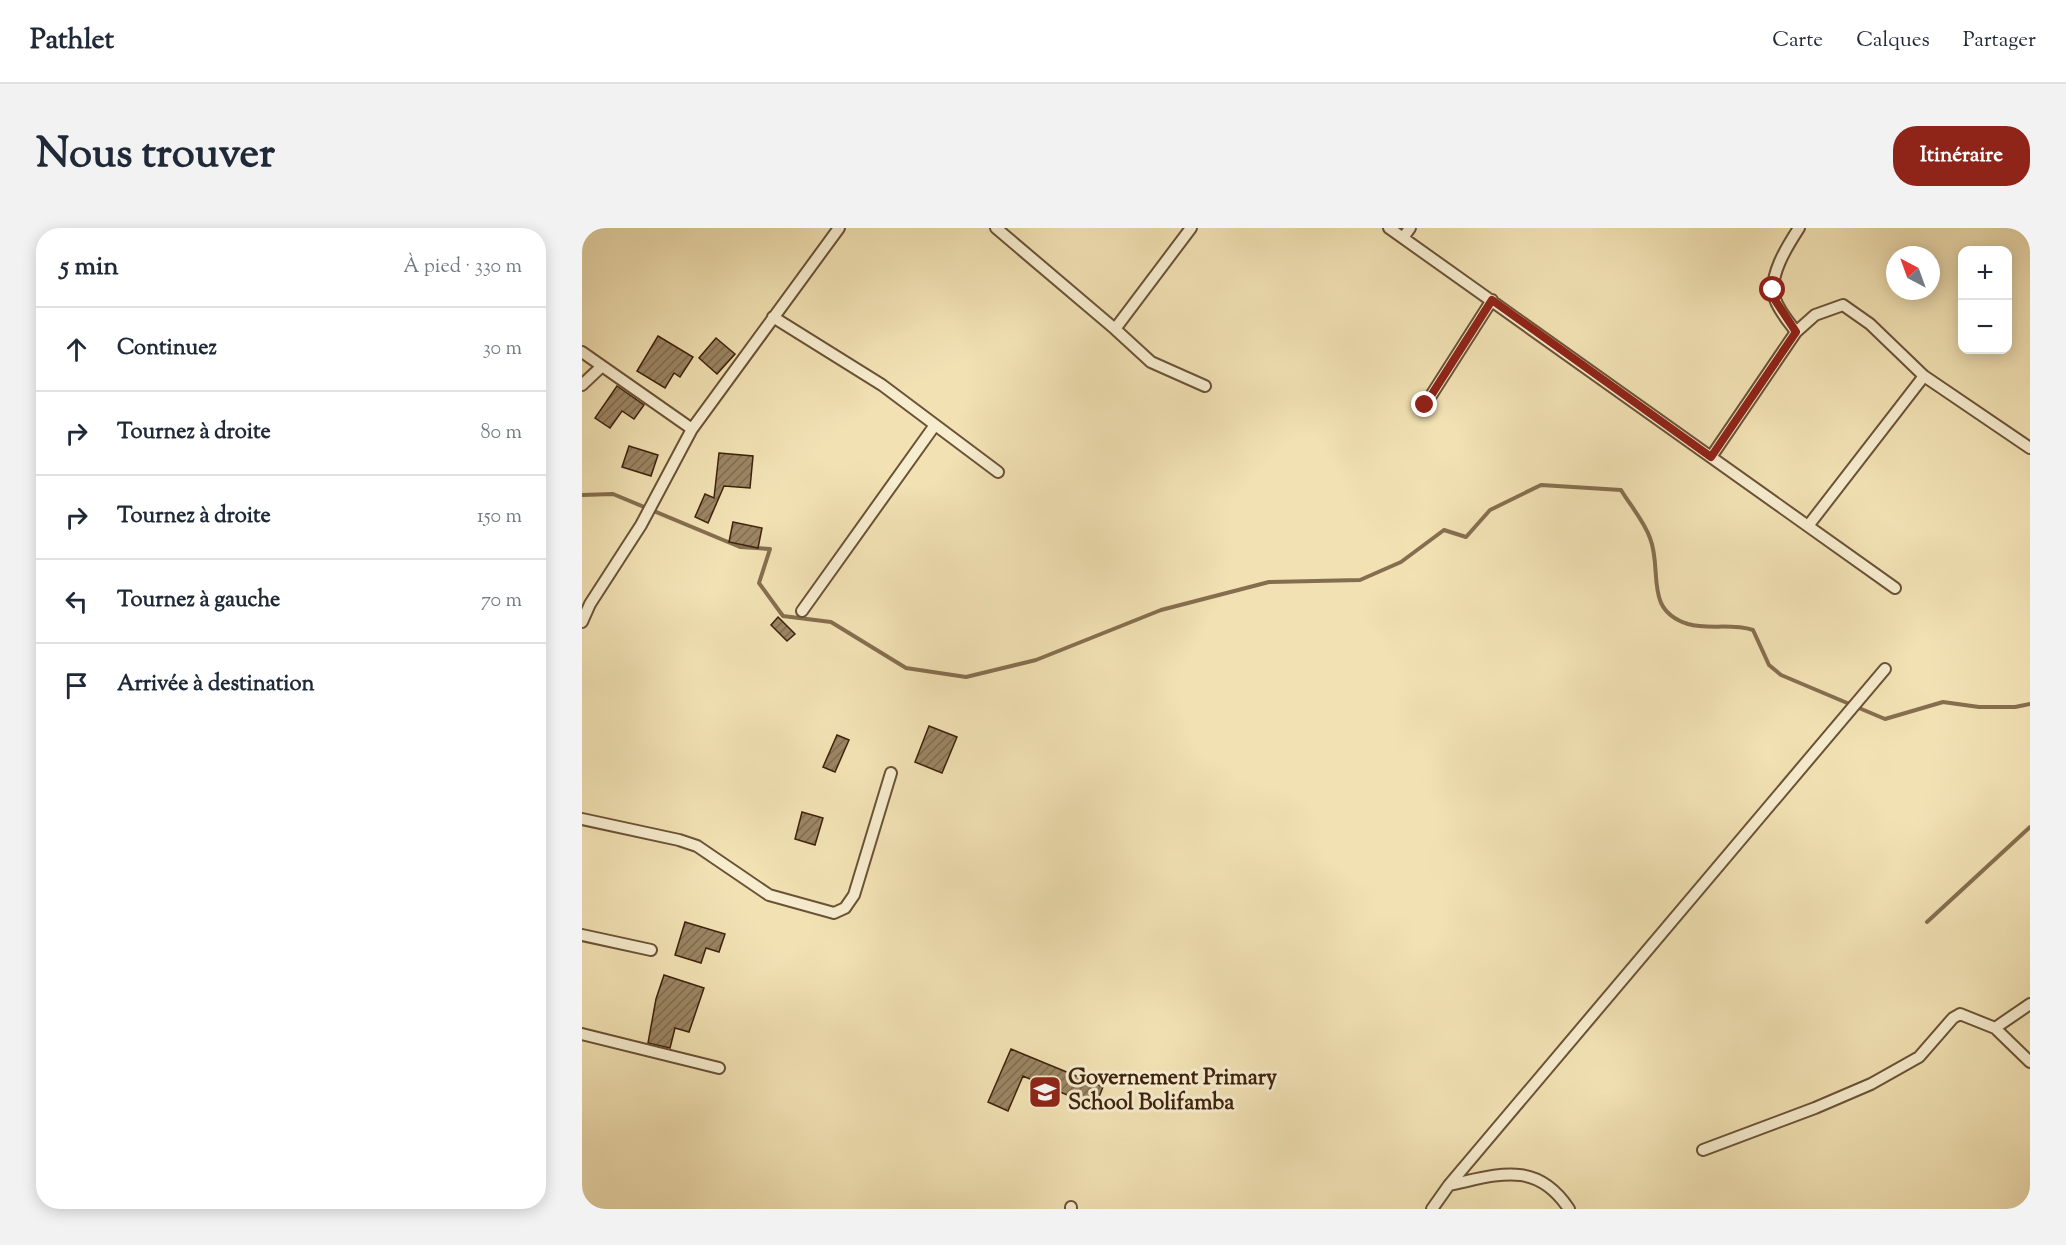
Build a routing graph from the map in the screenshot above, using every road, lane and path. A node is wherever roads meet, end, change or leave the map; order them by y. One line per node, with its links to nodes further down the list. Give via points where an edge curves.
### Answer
1 (839, 228): 9 (street)
2 (996, 228): 10 (street)
3 (1191, 228): 10 (street)
4 (1389, 228): 7 (street)
5 (1410, 228): 7 (street)
6 (1799, 228): 11 (street, via 1783,253 1773,290 1775,300)
7 (1403, 238): 8 (street)
8 (1492, 300): 17 (street); 21 (street)
9 (773, 317): 18 (street, via 869,376); 19 (street)
10 (1115, 329): 16 (street, via 1150,362)
11 (1796, 332): 14 (street, via 1815,315 1843,305 1870,324); 21 (street)
12 (582, 352): 13 (street)
13 (602, 366): 15 (street); 19 (street)
14 (1924, 376): 20 (street); 23 (street)
15 (582, 385)
16 (1205, 386)
17 (1425, 405)
18 (935, 424): 22 (street); 26 (street)
19 (692, 429): 25 (street, via 641,525)
20 (2030, 447)
21 (1711, 457): 23 (street)
22 (998, 472)
23 (1808, 526): 24 (street)
24 (1894, 588)
25 (586, 603): 27 (street)
26 (802, 611)
27 (582, 622)
28 (1885, 669): 39 (street)
29 (891, 773): 30 (street, via 854,895 845,908 834,913 769,895 688,843)
30 (582, 819)
31 (582, 935): 32 (street)
32 (651, 950)
33 (2030, 1004): 34 (street)
34 (1995, 1028): 36 (street); 38 (street, via 1960,1014 1919,1057 1871,1084)
35 (582, 1034): 37 (street)
36 (2030, 1062)
37 (719, 1068)
38 (1703, 1150)
39 (1449, 1185): 40 (street); 41 (street, via 1495,1175 1525,1174 1562,1198)
40 (1432, 1209)
41 (1569, 1209)

